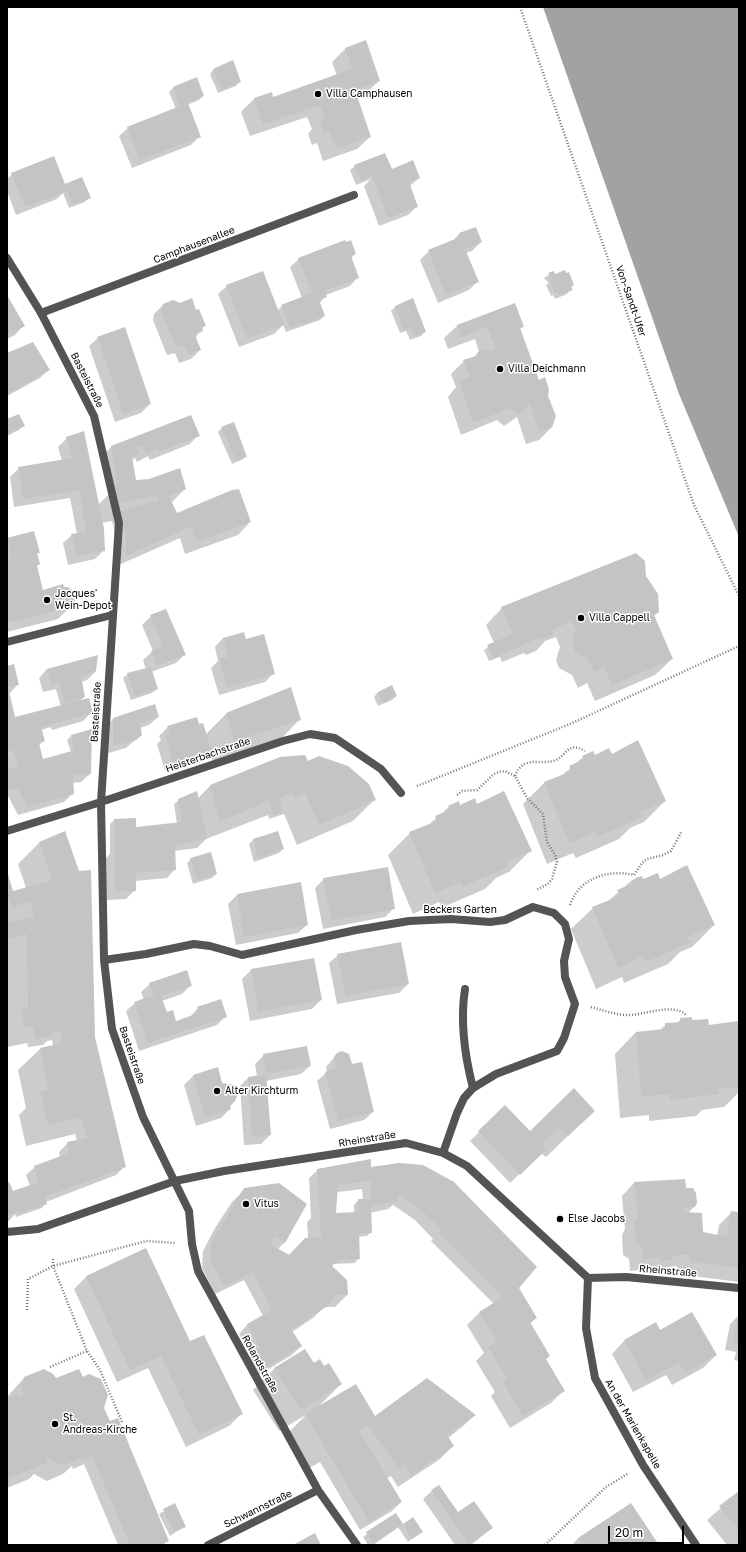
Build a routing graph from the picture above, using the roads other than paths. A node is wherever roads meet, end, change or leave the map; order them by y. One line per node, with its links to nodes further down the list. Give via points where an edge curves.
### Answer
1 (354, 195): 3 (street, Camphausenallee)
2 (7, 258): 3 (street, Basteistraße)
3 (41, 313): 4 (street, Basteistraße, via 94,416 119,523)
4 (112, 615): 5 (street); 7 (street, Basteistraße)
5 (7, 642)
6 (401, 793): 7 (street, Heisterbachstraße, via 381,769 335,738 310,734)
7 (100, 802): 8 (street, Heisterbachstraße); 9 (street, Basteistraße)
8 (7, 831)
9 (104, 960): 11 (street, Beckers Garten, via 194,944 242,955 356,930 430,919 478,922 505,920 532,907 554,913 565,924 569,939 564,960 565,977 575,1004 564,1038 556,1051 496,1074); 13 (street, Basteistraße, via 112,1029 143,1117)
10 (465, 989): 11 (street, via 462,1007 468,1068)
11 (473, 1088): 12 (street, via 464,1098 457,1113)
12 (443, 1153): 13 (street, Rheinstraße, via 406,1143); 15 (street, Rheinstraße, via 467,1166)
13 (174, 1181): 14 (street, Rheinstraße, via 38,1229); 17 (street, Rolandstraße, via 189,1211 198,1271)
14 (7, 1232)
15 (588, 1278): 16 (street, Rheinstraße, via 626,1277); 20 (street, An der Marienkapelle, via 586,1328 595,1378 644,1465)
16 (739, 1288)
17 (318, 1490): 18 (street, Schwannstraße); 19 (street, Rolandstraße)
18 (208, 1545)
19 (357, 1545)
20 (696, 1545)

